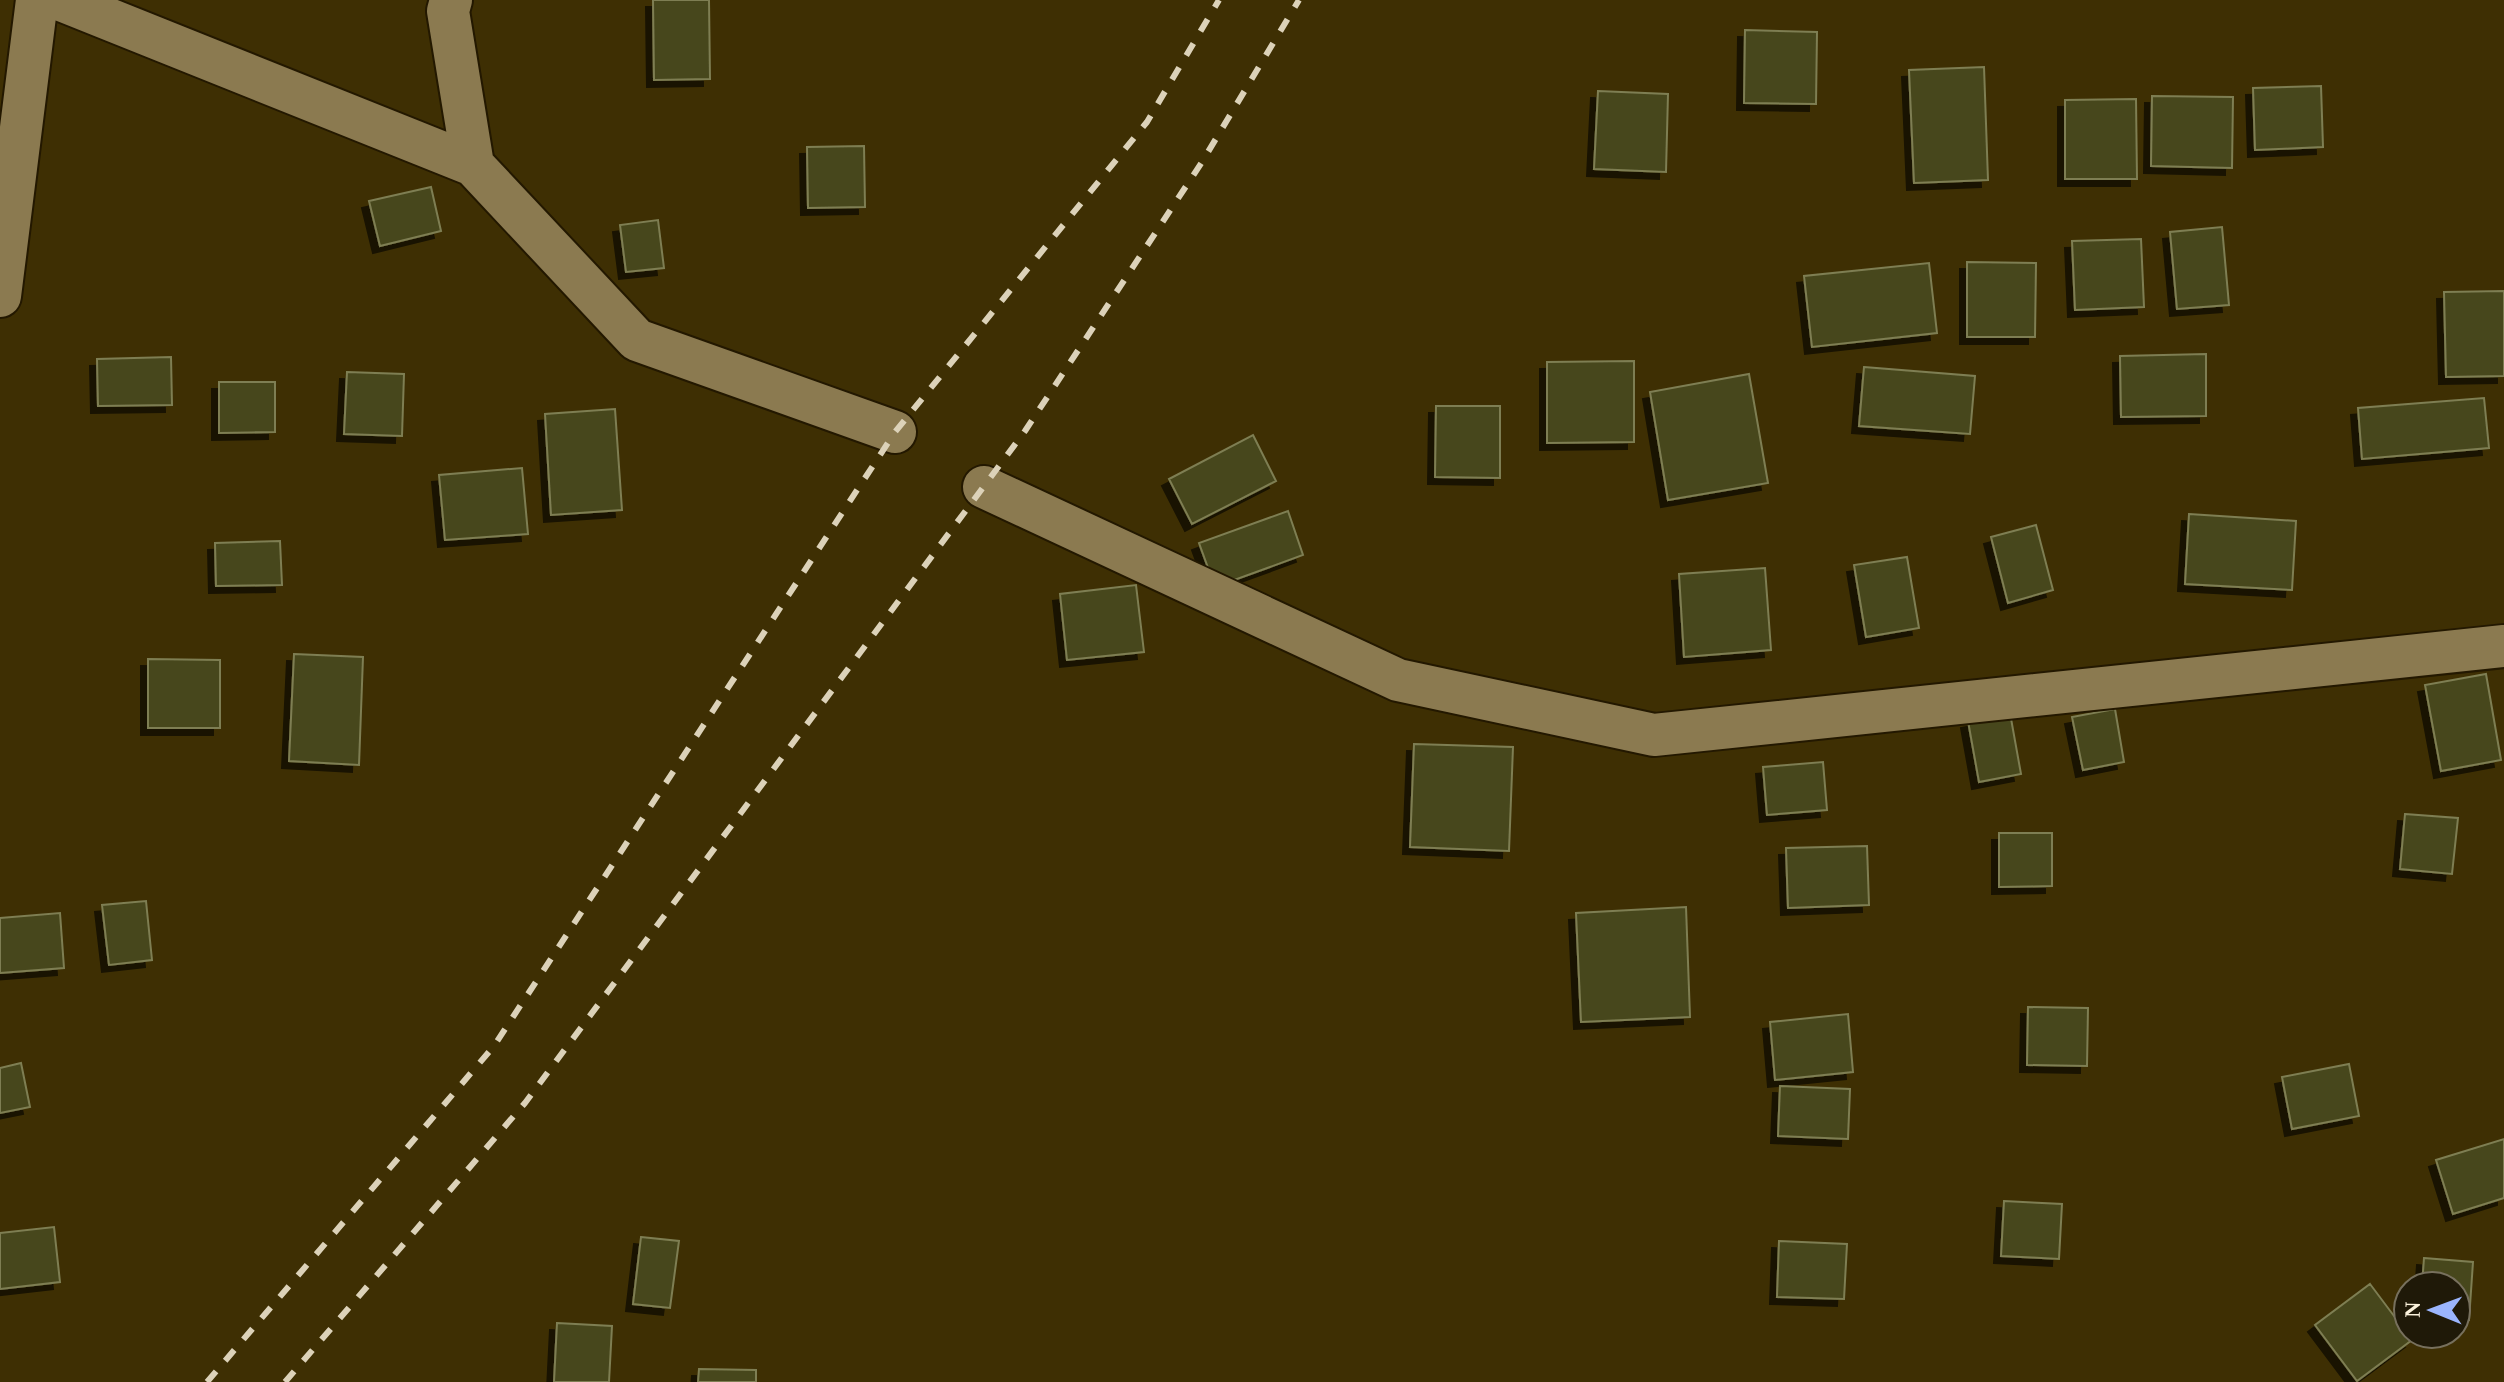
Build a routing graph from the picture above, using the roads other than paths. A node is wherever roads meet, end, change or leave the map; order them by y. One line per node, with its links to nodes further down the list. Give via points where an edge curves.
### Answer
1 (37, 0): 5 (street)
2 (61, 0): 4 (street)
3 (451, 0): 4 (street, via 448,11)
4 (473, 165): 6 (street, via 637,340)
5 (0, 296)
6 (895, 432)
7 (984, 487): 8 (street, via 1398,680 1654,735)
8 (2504, 646)

